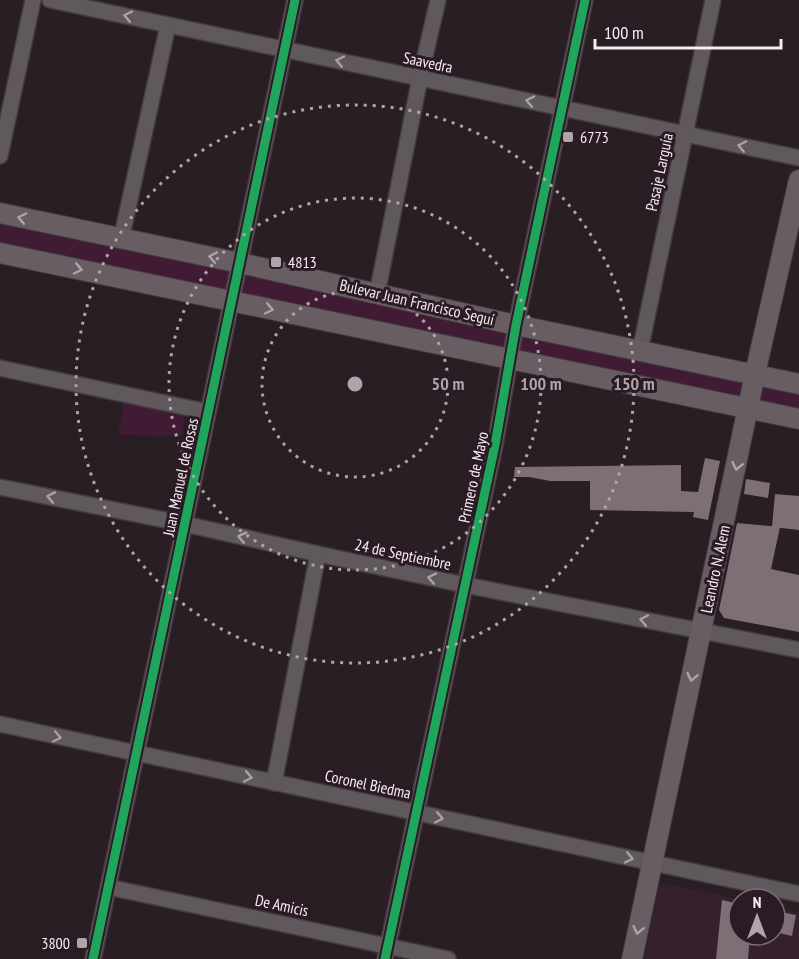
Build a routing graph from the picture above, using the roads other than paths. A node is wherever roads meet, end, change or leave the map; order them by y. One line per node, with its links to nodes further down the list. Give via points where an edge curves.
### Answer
1 (33, 0): 11 (street)
2 (50, 0): 7 (street, Saavedra, one-way to 2)
3 (295, 0): 8 (street, Juan Manuel de Rosas)
4 (438, 0): 9 (street)
5 (585, 0): 10 (street, Primero de Mayo)
6 (713, 0): 12 (street, Pasaje Larguía)
7 (168, 25): 8 (street, Saavedra); 17 (street)
8 (284, 50): 9 (street, Saavedra, one-way to 8); 19 (street, Juan Manuel de Rosas)
9 (420, 78): 10 (street, Saavedra, one-way to 9); 20 (street)
10 (562, 108): 12 (street, Saavedra); 22 (street, Primero de Mayo)
11 (5, 110): 13 (street)
12 (685, 134): 14 (street, Saavedra, one-way to 12); 23 (street, Pasaje Larguía)
13 (0, 156)
14 (799, 158)
15 (799, 180): 26 (main road, Leandro N. Alem)
16 (0, 213): 17 (main road, Bulevar Juan Francisco Seguí, one-way to 16)
17 (121, 240): 19 (main road, Bulevar Juan Francisco Seguí, one-way to 17)
18 (0, 253): 21 (main road, one-way to 21)
19 (240, 263): 20 (main road, Bulevar Juan Francisco Seguí); 21 (street, Juan Manuel de Rosas)
20 (377, 294): 22 (main road, Bulevar Juan Francisco Seguí)
21 (232, 301): 24 (main road, one-way to 24); 29 (street, Juan Manuel de Rosas)
22 (516, 325): 23 (main road, Bulevar Juan Francisco Seguí); 24 (street, Primero de Mayo)
23 (640, 351): 26 (main road, Bulevar Juan Francisco Seguí)
24 (510, 359): 28 (main road); 34 (street, Primero de Mayo)
25 (0, 368): 29 (street)
26 (755, 374): 27 (main road, Bulevar Juan Francisco Seguí); 28 (main road, Leandro N. Alem)
27 (799, 384)
28 (749, 409): 30 (main road); 35 (main road, Leandro N. Alem, one-way to 35)
29 (208, 412): 32 (street, Juan Manuel de Rosas)
30 (799, 419)
31 (0, 487): 32 (street, 24 de Septiembre, one-way to 31)
32 (185, 524): 33 (street, 24 de Septiembre, one-way to 32); 38 (street, Juan Manuel de Rosas)
33 (318, 555): 34 (street, 24 de Septiembre, one-way to 33); 39 (street)
34 (465, 585): 35 (street, 24 de Septiembre, one-way to 34); 40 (street, Primero de Mayo)
35 (702, 632): 36 (street, 24 de Septiembre); 41 (main road, Leandro N. Alem, one-way to 41)
36 (799, 650)
37 (0, 724): 38 (street, Coronel Biedma, one-way to 38)
38 (136, 753): 39 (street, Coronel Biedma, one-way to 39); 42 (street, Juan Manuel de Rosas)
39 (274, 783): 40 (street, Coronel Biedma)
40 (416, 813): 41 (street, Coronel Biedma, one-way to 41); 44 (street, Primero de Mayo)
41 (652, 863): 43 (street, Coronel Biedma); 47 (main road, Leandro N. Alem, one-way to 47)
42 (108, 887): 44 (street, De Amicis); 45 (street, Juan Manuel de Rosas)
43 (799, 894)
44 (386, 953): 46 (street, De Amicis)
45 (93, 959)
46 (448, 959)
47 (632, 959)

